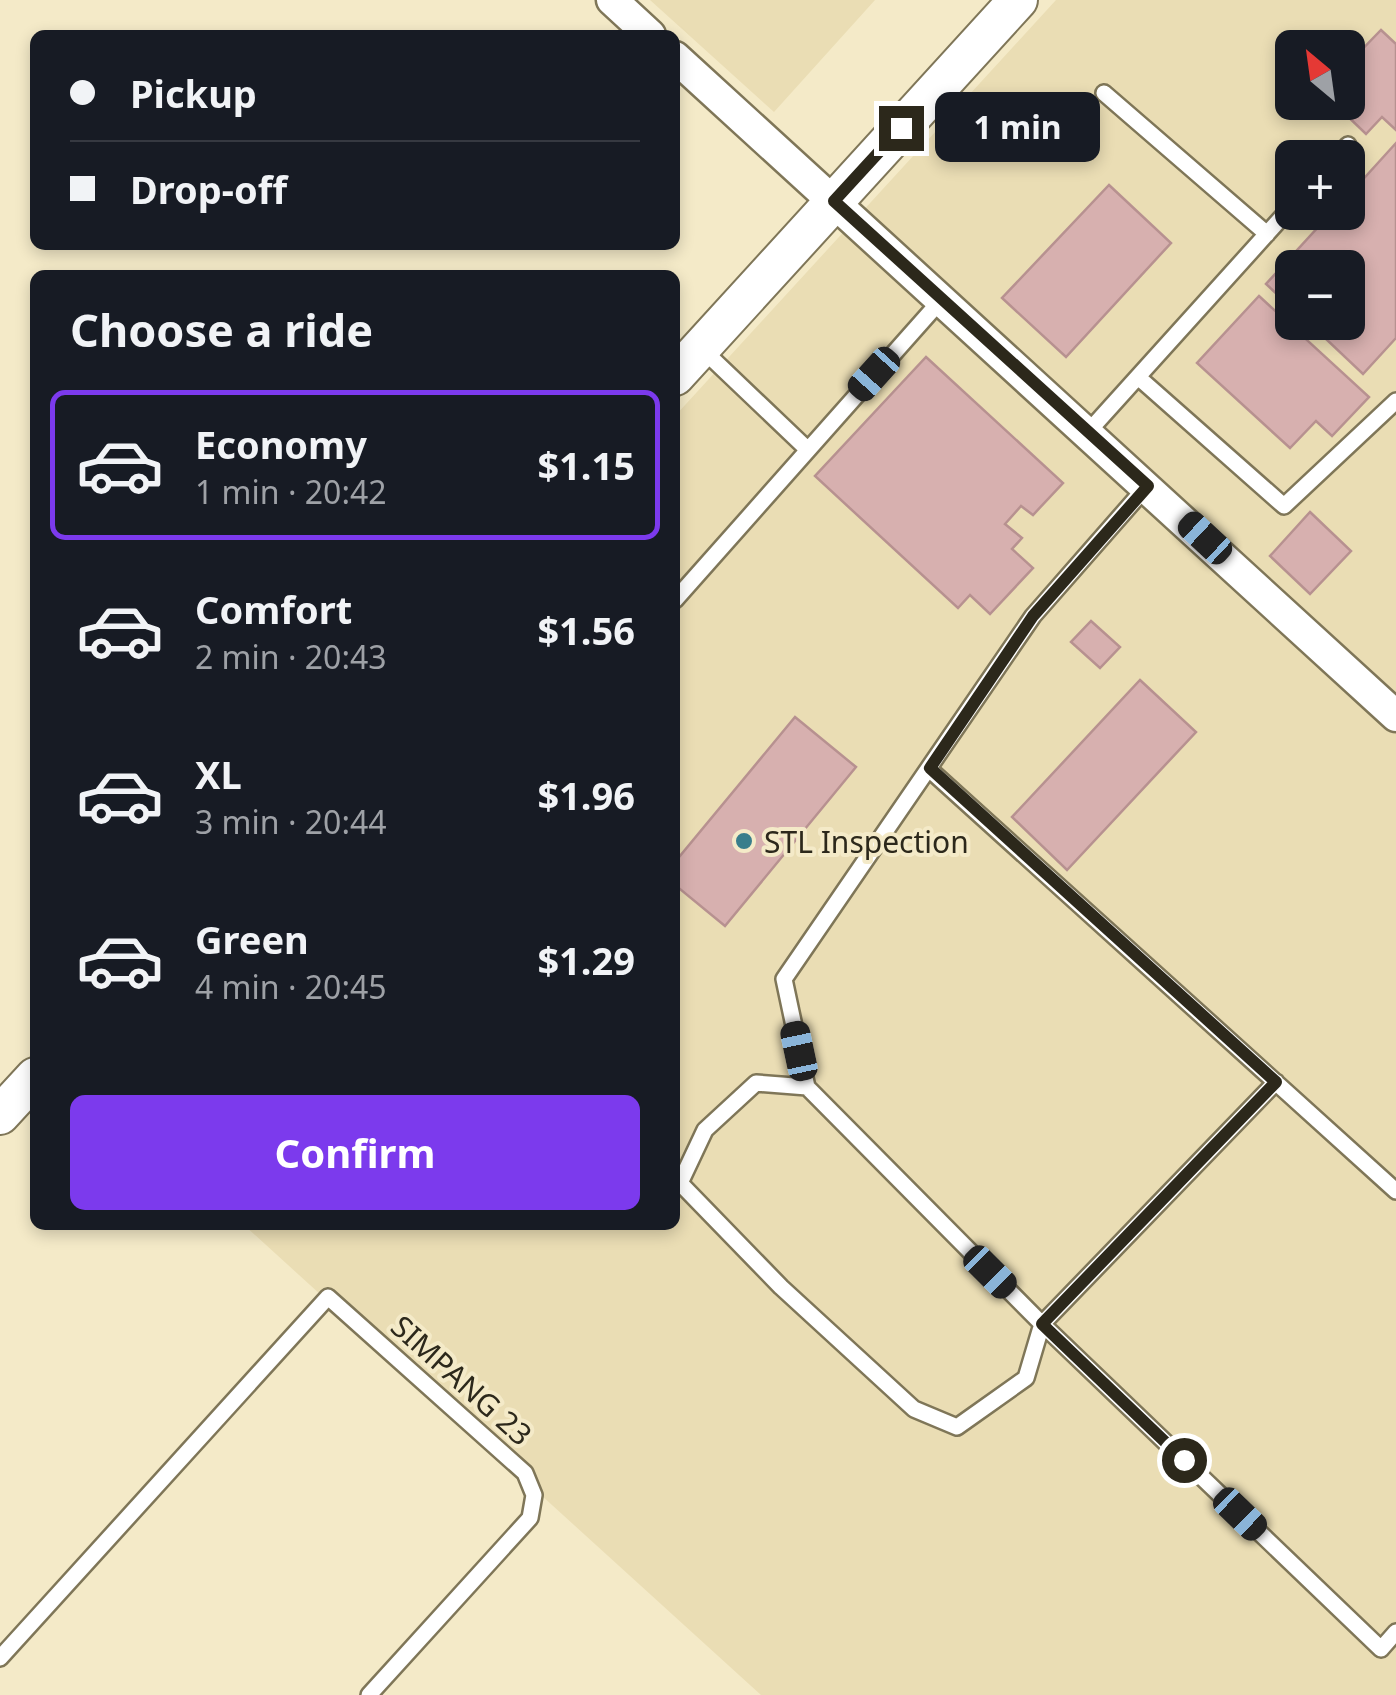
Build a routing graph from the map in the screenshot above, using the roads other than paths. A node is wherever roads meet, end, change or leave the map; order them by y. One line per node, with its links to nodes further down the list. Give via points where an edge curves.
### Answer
1 (612, 0): 3 (street)
2 (1018, 0): 6 (street)
3 (645, 30)
4 (680, 62): 6 (street)
5 (1104, 94): 8 (lane)
6 (834, 201): 9 (street); 10 (street)
7 (1275, 225): 8 (lane)
8 (1267, 234): 12 (lane)
9 (942, 299): 14 (street); 15 (lane)
10 (700, 348): 11 (street); 15 (lane)
11 (680, 370)
12 (1138, 377): 13 (lane, via 1284,506); 14 (lane)
13 (1396, 400)
14 (1088, 432): 16 (street)
15 (807, 448): 17 (lane)
16 (1148, 486): 18 (street); 19 (lane, via 1033,616)
17 (680, 594)
18 (1396, 716)
19 (930, 768): 21 (lane); 22 (lane, via 784,980)
20 (30, 1082): 23 (street)
21 (1276, 1082): 24 (lane); 25 (lane)
22 (807, 1087): 25 (lane); 25 (lane, via 756,1083 706,1130 680,1183 781,1287 914,1409 958,1427 1026,1378)
23 (0, 1115)
24 (1396, 1191)
25 (1042, 1324): 26 (lane, via 1381,1649)
26 (1396, 1632)
27 (0, 1658): 28 (lane, SIMPANG 23, via 328,1297 525,1474 534,1495 530,1518)
28 (369, 1695)

